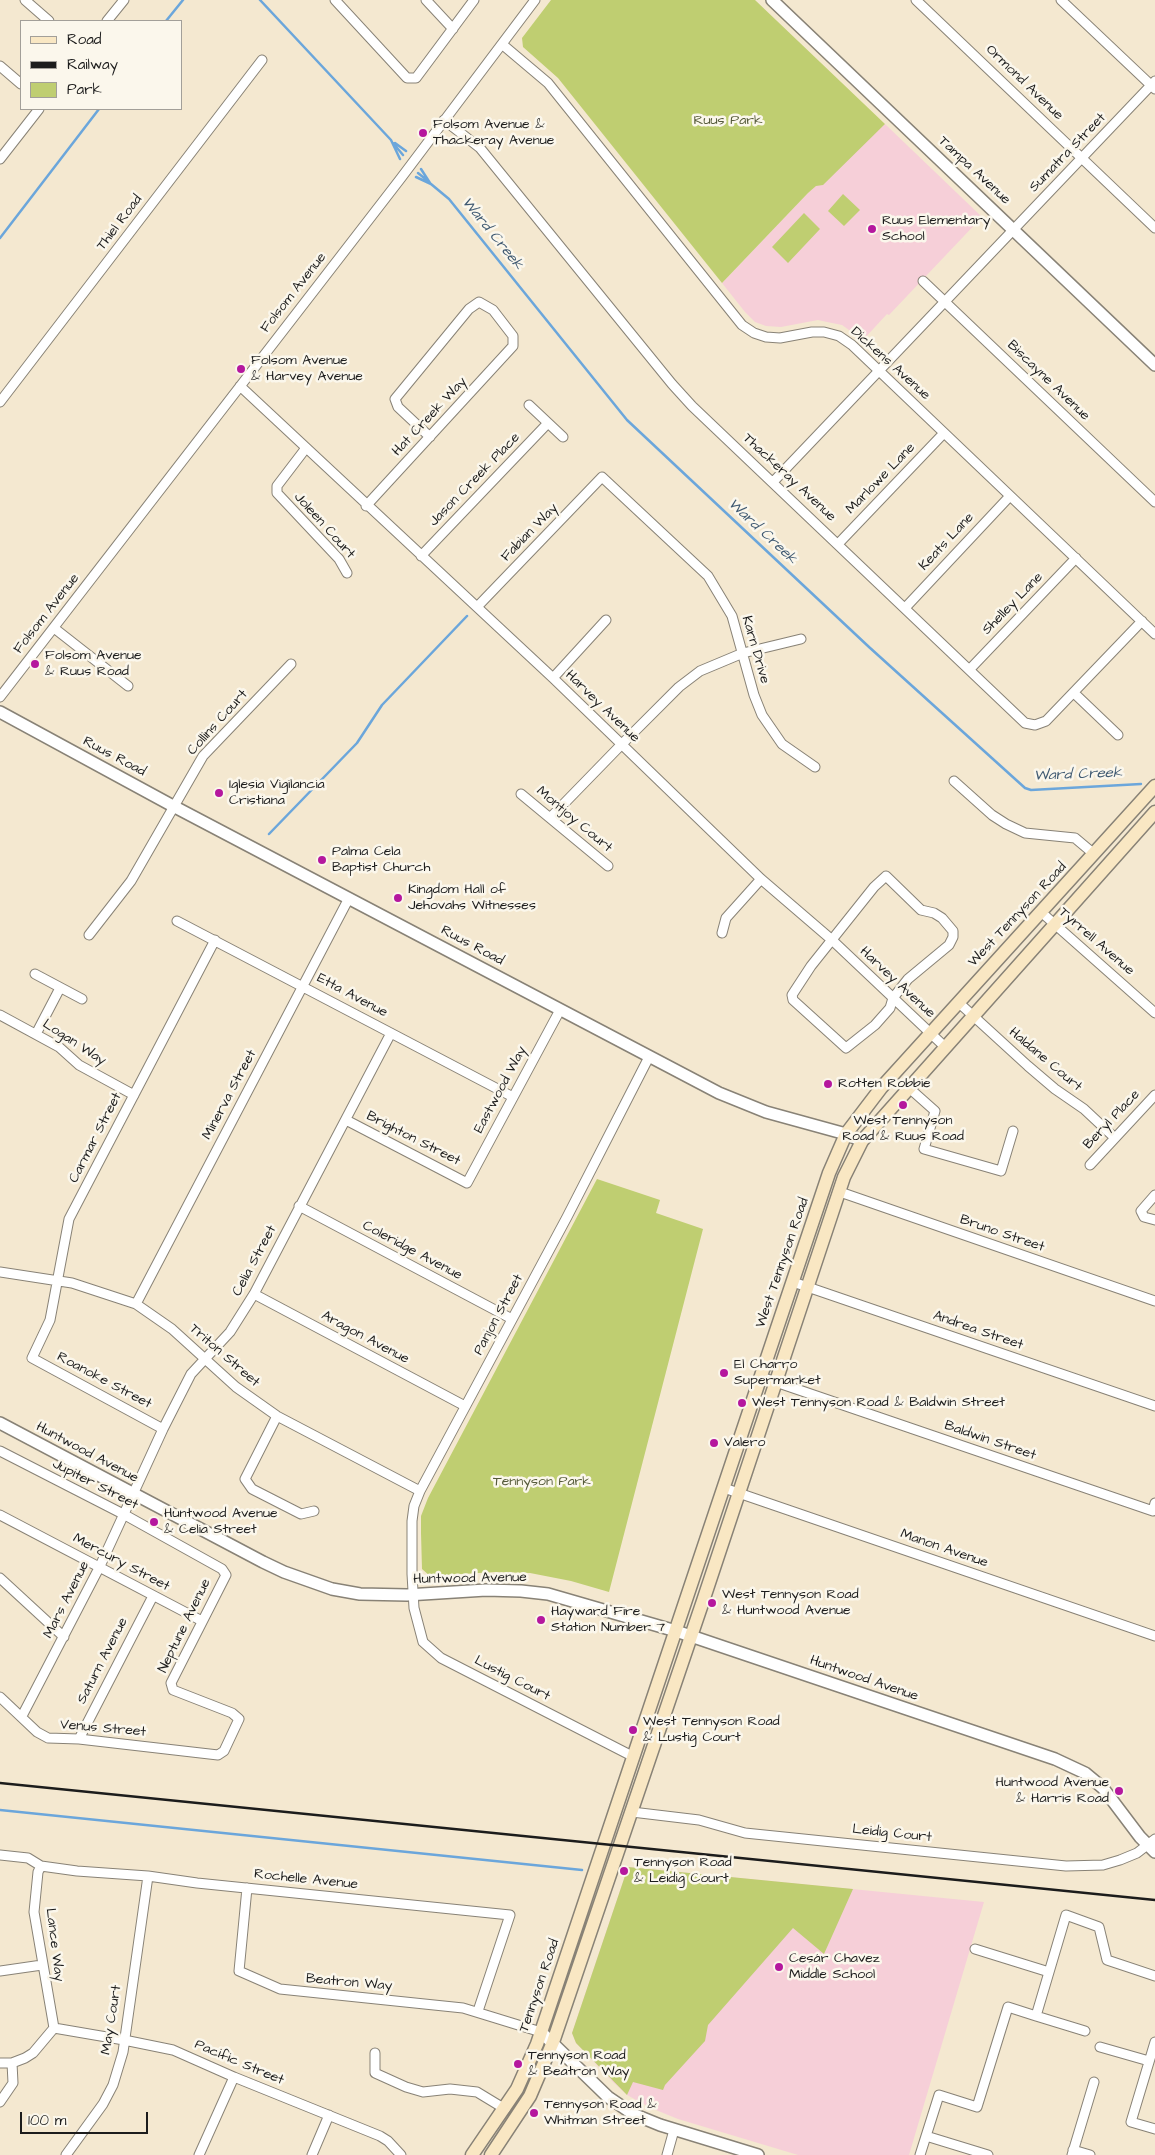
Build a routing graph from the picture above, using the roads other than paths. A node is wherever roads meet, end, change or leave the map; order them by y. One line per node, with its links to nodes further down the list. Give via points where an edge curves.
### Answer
1 (25, 0): 10 (street)
2 (124, 0): 11 (street)
3 (335, 0): 12 (street, via 407,78 416,78)
4 (426, 0): 12 (street)
5 (474, 0): 12 (street)
6 (535, 0): 13 (street, Folsom Avenue)
7 (772, 0): 23 (street, Tampa Avenue)
8 (916, 0): 21 (street, Ormond Avenue)
9 (1061, 0): 17 (street)
10 (48, 20)
11 (109, 20)
12 (453, 29)
13 (502, 45): 19 (street, Folsom Avenue); 27 (street, Dickens Avenue, via 548,83 742,324 766,337 780,338 812,332 839,336)
14 (262, 60): 29 (street, Thiel Road)
15 (0, 66): 16 (street)
16 (20, 83)
17 (1154, 85): 21 (street, Sumatra Street)
18 (38, 110): 20 (street)
19 (444, 120): 28 (street, Folsom Avenue); 37 (street, Thackeray Avenue, via 480,148 672,384)
20 (1, 157)
21 (1082, 158): 22 (street, Ormond Avenue); 23 (street, Sumatra Street)
22 (1155, 228)
23 (1014, 229): 25 (street, Sumatra Street); 26 (street, Tampa Avenue)
24 (923, 281): 25 (street, Biscayne Avenue)
25 (944, 302): 27 (street, Sumatra Street); 39 (street, Biscayne Avenue)
26 (1155, 365)
27 (879, 371): 32 (street, Dickens Avenue); 37 (street, Sumatra Street)
28 (240, 386): 35 (street, Harvey Avenue); 49 (street, Folsom Avenue)
29 (0, 402)
30 (529, 405): 31 (street)
31 (548, 423): 34 (street); 42 (street, Jason Creek Place)
32 (944, 433): 38 (street, Dickens Avenue); 41 (street, Marlowe Lane)
33 (430, 437): 33 (street, Hat Creek Way, via 513,346 513,336 493,310 479,302 469,309 395,398 398,407); 40 (street, Hat Creek Way)
34 (563, 437)
35 (306, 448): 40 (street, Harvey Avenue); 44 (street, Joleen Court, via 277,486 277,493 339,559)
36 (602, 477): 45 (street, Fabian Way); 52 (street, Karn Drive, via 708,576 732,616)
37 (773, 482): 41 (street, Thackeray Avenue)
38 (1010, 496): 43 (street, Dickens Avenue); 46 (street, Keats Lane)
39 (1155, 502)
40 (366, 506): 42 (street, Harvey Avenue)
41 (838, 544): 46 (street, Thackeray Avenue)
42 (422, 556): 45 (street, Harvey Avenue)
43 (1076, 558): 48 (street, Dickens Avenue); 54 (street, Shelley Lane)
44 (347, 573)
45 (477, 607): 55 (street, Harvey Avenue)
46 (905, 608): 54 (street, Thackeray Avenue)
47 (606, 620): 55 (street)
48 (1142, 621): 50 (street, Dickens Avenue); 57 (street, Thackeray Avenue)
49 (54, 628): 56 (street); 58 (street, Folsom Avenue)
50 (1155, 634)
51 (801, 639): 52 (street)
52 (743, 654): 61 (street, via 700,671); 62 (street, Karn Drive, via 762,715 782,744)
53 (291, 664): 66 (street, Collins Court, via 203,756)
54 (970, 669): 57 (street, Thackeray Avenue, via 1024,723 1034,725 1046,721)
55 (553, 678): 61 (street, Harvey Avenue)
56 (128, 686)
57 (1074, 693): 60 (street)
58 (0, 697)
59 (0, 712): 66 (street, Ruus Road)
60 (1118, 734)
61 (621, 745): 68 (street); 71 (street, Harvey Avenue)
62 (815, 768)
63 (954, 781): 69 (street, via 1006,824 1025,832 1076,838)
64 (1155, 786): 69 (main road, West Tennyson Road)
65 (521, 794): 68 (street, Montjoy Court)
66 (173, 806): 72 (street, Ruus Road); 77 (street, Collins Court, via 131,881)
67 (1155, 812): 75 (main road)
68 (550, 818): 70 (street, Montjoy Court)
69 (1094, 854): 73 (main road, West Tennyson Road)
70 (608, 866)
71 (761, 879): 76 (street, via 726,918); 79 (street, Harvey Avenue)
72 (349, 898): 81 (street, Minerva Street); 86 (street, Ruus Road)
73 (1041, 912): 75 (street, Tyrrell Avenue); 85 (main road, West Tennyson Road)
74 (177, 921): 78 (street, Etta Avenue)
75 (1055, 924): 87 (street, Tyrrell Avenue); 89 (main road)
76 (722, 933)
77 (89, 935)
78 (215, 940): 81 (street, Etta Avenue); 96 (street, Carmar Street)
79 (832, 940): 83 (street, Harvey Avenue); 83 (street, via 792,995 793,1000 846,1048 875,1025 890,1008); 83 (street, via 886,876 921,910 934,912 942,918 953,932 949,945 908,979)
80 (35, 974): 82 (street)
81 (303, 986): 90 (street, Etta Avenue); 116 (street, Minerva Street)
82 (60, 988): 84 (street); 92 (street)
83 (893, 998): 91 (street, Harvey Avenue)
84 (82, 999)
85 (958, 1002): 89 (street, Haldane Court); 91 (main road, West Tennyson Road)
86 (560, 1010): 94 (street, Ruus Road); 98 (street, Eastwood Way)
87 (1155, 1013)
88 (0, 1015): 92 (street, Logan Way)
89 (973, 1016): 93 (main road); 102 (street, Haldane Court, via 1055,1089 1084,1108)
90 (391, 1033): 98 (street, Etta Avenue); 99 (street, Celia Street)
91 (930, 1033): 93 (street, Harvey Avenue); 101 (main road, West Tennyson Road, via 873,1097)
92 (36, 1034): 96 (street, Logan Way, via 59,1047 79,1065)
93 (944, 1046): 95 (main road)
94 (649, 1057): 101 (street, Ruus Road, via 720,1093 763,1110); 117 (street, Panjon Street)
95 (908, 1087): 100 (street, via 935,1111 924,1149 1001,1171); 103 (main road)
96 (134, 1095): 111 (street, Carmar Street, via 69,1219)
97 (1155, 1095): 102 (street, Beryl Place)
98 (513, 1097): 105 (street, Eastwood Way)
99 (346, 1120): 105 (street, Brighton Street); 108 (street, Celia Street)
100 (1013, 1131)
101 (846, 1134): 103 (street, Ruus Road); 112 (main road, West Tennyson Road, via 829,1173)
102 (1115, 1138): 104 (street, Beryl Place)
103 (862, 1141): 106 (main road)
104 (1090, 1165)
105 (467, 1183)
106 (840, 1192): 113 (main road); 115 (street, Bruno Street)
107 (1155, 1195): 109 (street, via 1141,1211 1144,1217)
108 (299, 1206): 114 (street, Celia Street); 117 (street, Coleridge Avenue)
109 (1155, 1220)
110 (0, 1272): 111 (street, Triton Street)
111 (58, 1281): 116 (street, Triton Street); 118 (street, Carmar Street, via 50,1320)
112 (793, 1282): 113 (street, Andrea Street); 120 (main road, West Tennyson Road)
113 (808, 1287): 121 (main road); 123 (street, Andrea Street)
114 (254, 1294): 119 (street, Celia Street, via 230,1332); 122 (street, Aragon Avenue)
115 (1155, 1301)
116 (136, 1304): 119 (street, Triton Street, via 172,1329)
117 (512, 1319): 122 (street, Panjon Street)
118 (32, 1358): 126 (street, Roanoke Street)
119 (206, 1359): 124 (street, Triton Street, via 236,1387); 126 (street, Celia Street, via 191,1374)
120 (761, 1377): 121 (street, Baldwin Street); 128 (main road, West Tennyson Road)
121 (776, 1382): 130 (main road); 132 (street, Baldwin Street)
122 (465, 1406): 129 (street, Panjon Street)
123 (1155, 1406)
124 (277, 1416): 129 (street, Triton Street); 133 (street, via 245,1479 252,1490 300,1514)
125 (0, 1423): 131 (street, Huntwood Avenue)
126 (163, 1429): 131 (street, Celia Street)
127 (0, 1451): 135 (street, Jupiter Street)
128 (724, 1488): 130 (street, Manon Avenue); 142 (main road, West Tennyson Road)
129 (420, 1491): 140 (street, Panjon Street, via 412,1521)
130 (739, 1492): 143 (main road); 144 (street, Manon Avenue)
131 (133, 1495): 135 (street, Mars Avenue); 140 (street, Huntwood Avenue, via 284,1572 360,1594)
132 (1154, 1507)
133 (314, 1511)
134 (0, 1515): 136 (street, Mercury Street)
135 (125, 1515): 136 (street, Mars Avenue); 137 (street, Jupiter Street, via 222,1569)
136 (100, 1566): 139 (street, Mercury Street); 145 (street, Mars Avenue)
137 (226, 1575): 141 (street, Neptune Avenue)
138 (0, 1578): 145 (street)
139 (153, 1596): 141 (street, Mercury Street); 148 (street, Saturn Avenue)
140 (414, 1596): 142 (street, Huntwood Avenue, via 486,1590 548,1594); 150 (street, Lustig Court, via 415,1616 423,1642 441,1658)
141 (202, 1621): 149 (street, Neptune Avenue, via 171,1683 173,1690 232,1713 238,1719 224,1751)
142 (676, 1631): 143 (street, Huntwood Avenue); 150 (main road, West Tennyson Road)
143 (691, 1636): 151 (main road); 153 (street, Huntwood Avenue, via 1071,1766 1103,1788)
144 (1155, 1636)
145 (64, 1637): 147 (street, Mars Avenue)
146 (0, 1697): 147 (street, Venus Street)
147 (22, 1716): 148 (street, Venus Street, via 37,1732 48,1738)
148 (79, 1739): 149 (street, Venus Street)
149 (218, 1754)
150 (634, 1757): 152 (main road, West Tennyson Road)
151 (632, 1812): 153 (street, Leidig Court, via 699,1820 745,1833 1066,1866 1103,1865); 169 (main road)
152 (604, 1844): 167 (main road, Tennyson Road)
153 (1152, 1845)
154 (0, 1855): 155 (street, Rochelle Avenue, via 28,1858)
155 (41, 1866): 156 (street, Rochelle Avenue); 159 (street, Lance Way, via 34,1912)
156 (148, 1876): 157 (street, Rochelle Avenue); 168 (street, May Court)
157 (247, 1888): 163 (street, Beatron Way, via 239,1971 267,1984 294,1991); 163 (street, Rochelle Avenue, via 510,1914)
158 (975, 1949): 161 (street)
159 (42, 1965): 160 (street); 165 (street, Lance Way)
160 (0, 1971)
161 (1049, 1972): 162 (street, via 1066,1915 1099,1926 1108,1960); 164 (street)
162 (1155, 1976)
163 (478, 2011): 167 (street, Beatron Way)
164 (1036, 2016): 166 (street); 183 (street, via 1008,2007 977,2107 939,2095)
165 (54, 2028): 168 (street, Pacific Street); 175 (street, via 33,2053)
166 (1085, 2031)
167 (541, 2032): 169 (street); 179 (main road, Tennyson Road, via 525,2073)
168 (124, 2040): 176 (street, Pacific Street, via 173,2050); 187 (street, May Court, via 113,2085)
169 (553, 2042): 182 (street, via 620,2106); 191 (main road, via 530,2096)
170 (1155, 2042): 173 (street)
171 (1100, 2047): 173 (street)
172 (375, 2053): 179 (street, via 375,2073 392,2081 422,2092 450,2089 477,2092)
173 (1149, 2061): 181 (street, via 1131,2122)
174 (0, 2063): 175 (street)
175 (12, 2063): 178 (street, via 14,2082)
176 (234, 2077): 180 (street, Pacific Street); 188 (street)
177 (1094, 2082): 184 (street)
178 (0, 2102)
179 (505, 2109): 186 (main road, Tennyson Road)
180 (329, 2115): 189 (street); 190 (street, Pacific Street, via 380,2136)
181 (1155, 2129)
182 (674, 2130): 192 (street); 193 (street)
183 (926, 2136): 185 (street); 194 (street)
184 (1072, 2152): 196 (street)
185 (972, 2153): 195 (street)
186 (475, 2154)
187 (66, 2155)
188 (199, 2155)
189 (312, 2155)
190 (402, 2155)
191 (491, 2155)
192 (667, 2155)
193 (758, 2155)
194 (920, 2155)
195 (988, 2155)
196 (1090, 2155)

